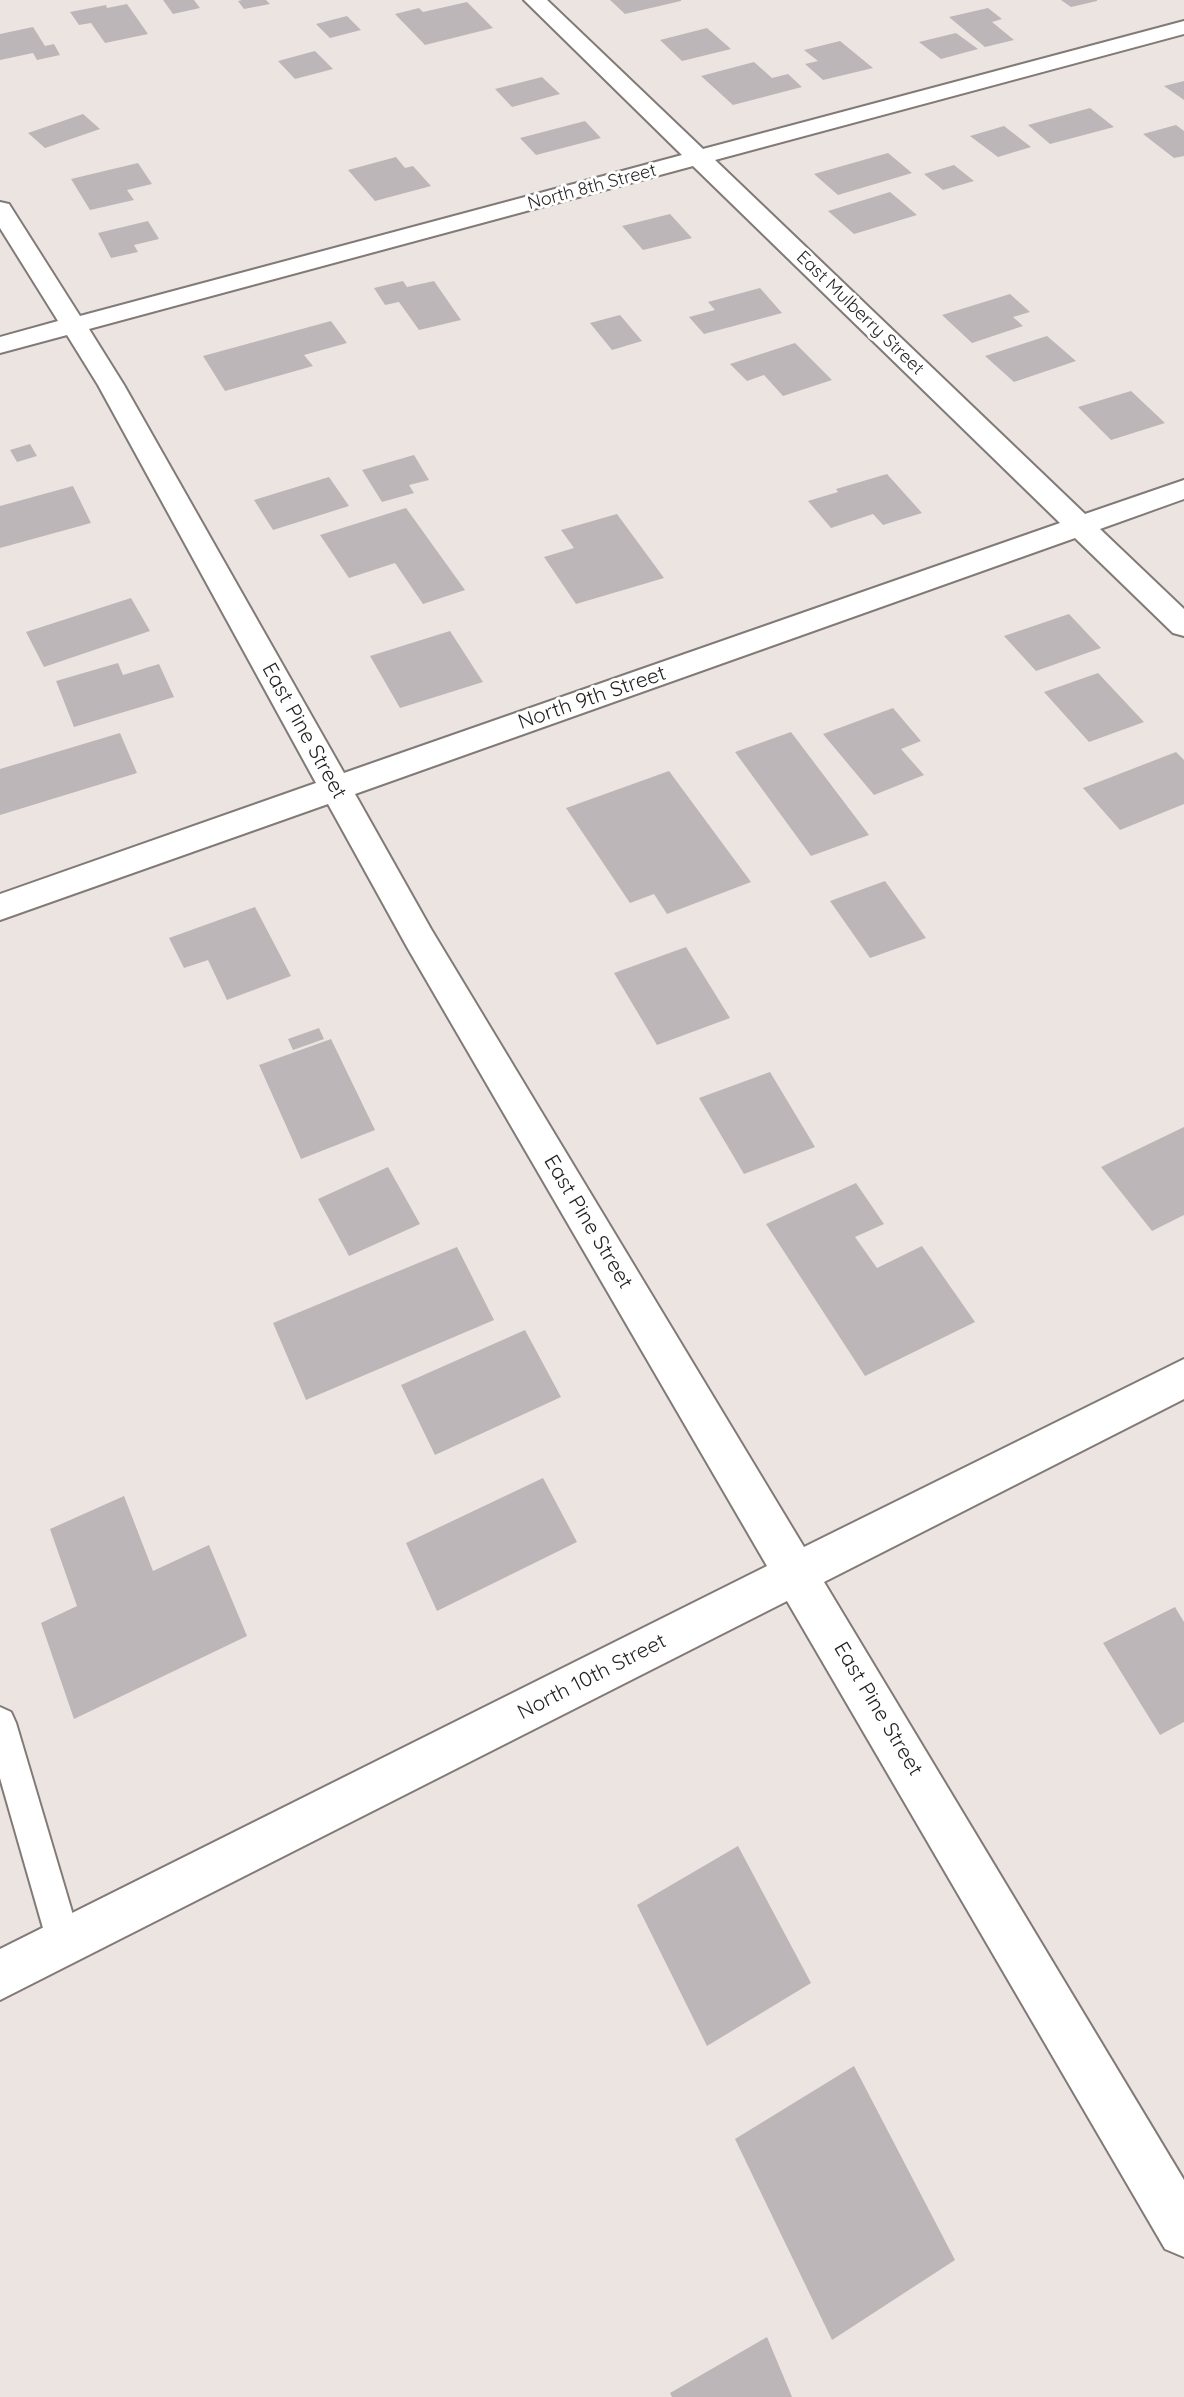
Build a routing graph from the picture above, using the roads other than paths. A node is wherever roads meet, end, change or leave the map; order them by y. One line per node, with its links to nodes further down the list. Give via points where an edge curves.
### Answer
1 (535, 0): 3 (street, East Mulberry Street)
2 (1184, 27): 3 (street, North 8th Street)
3 (699, 158): 5 (street, North 8th Street); 8 (street, East Mulberry Street)
4 (0, 209): 5 (street, East Pine Street)
5 (73, 326): 6 (street, North 8th Street); 10 (street, East Pine Street, via 111,385)
6 (0, 345)
7 (1184, 489): 8 (street, North 9th Street)
8 (1080, 525): 9 (street, East Mulberry Street); 10 (street, North 9th Street)
9 (1184, 626)
10 (336, 788): 11 (street, North 9th Street); 13 (street, East Pine Street, via 419,938)
11 (0, 907)
12 (1184, 1378): 13 (street, North 10th Street)
13 (797, 1573): 15 (street, North 10th Street); 17 (street, East Pine Street)
14 (0, 1723): 15 (lane)
15 (64, 1942): 16 (street, North 10th Street)
16 (0, 1975)
17 (1184, 2230)

